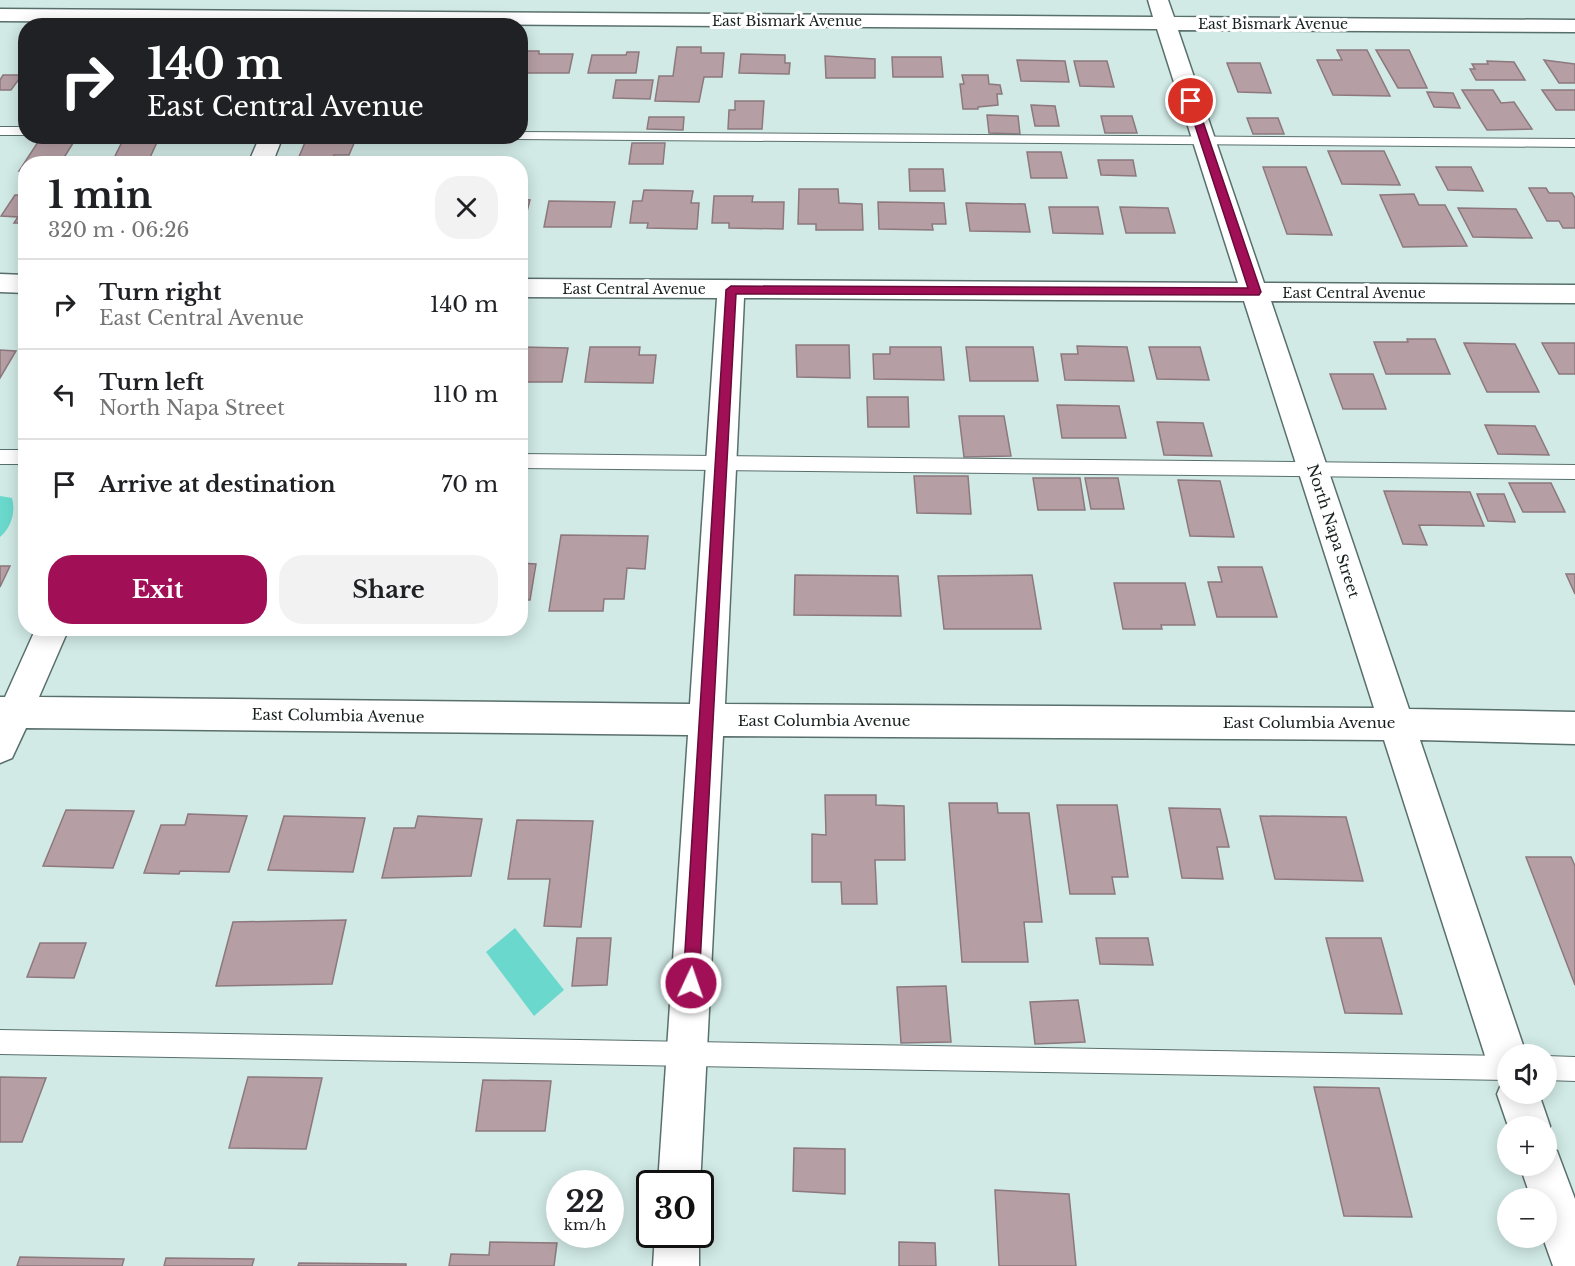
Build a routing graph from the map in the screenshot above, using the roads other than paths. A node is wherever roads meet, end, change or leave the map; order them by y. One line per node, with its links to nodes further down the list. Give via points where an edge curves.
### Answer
1 (1162, 12): 3 (street, East Bismark Avenue); 4 (street, East Bismark Avenue); 8 (street, North Napa Street)
2 (0, 15): 3 (street, East Bismark Avenue)
3 (326, 15)
4 (1575, 26)
5 (0, 131): 6 (lane)
6 (18, 131)
7 (528, 136): 8 (lane)
8 (1204, 140): 9 (lane); 14 (street, North Napa Street)
9 (1575, 143)
10 (0, 283): 11 (street)
11 (18, 284)
12 (528, 288): 13 (street, East Central Avenue)
13 (731, 290): 14 (street, East Central Avenue); 19 (street)
14 (1255, 292): 15 (street, East Central Avenue); 20 (street, North Napa Street)
15 (1575, 294)
16 (0, 457): 17 (lane)
17 (18, 457)
18 (528, 461): 19 (lane)
19 (720, 464): 20 (lane); 24 (street)
20 (1313, 470): 21 (lane); 25 (street, North Napa Street)
21 (1575, 472)
22 (48, 636): 23 (street)
23 (8, 712): 24 (street, East Columbia Avenue); 27 (street)
24 (705, 720): 25 (street, East Columbia Avenue); 30 (street)
25 (1395, 724): 26 (street, East Columbia Avenue); 29 (street, North Napa Street)
26 (1575, 728)
27 (0, 747)
28 (0, 1042): 30 (lane)
29 (1502, 1044)
30 (687, 1055): 31 (lane); 34 (street)
31 (1497, 1068)
32 (1557, 1068): 33 (lane)
33 (1575, 1069)
34 (681, 1170)
35 (1545, 1176): 37 (street)
36 (677, 1248): 38 (street)
37 (1575, 1265)
38 (676, 1266)

